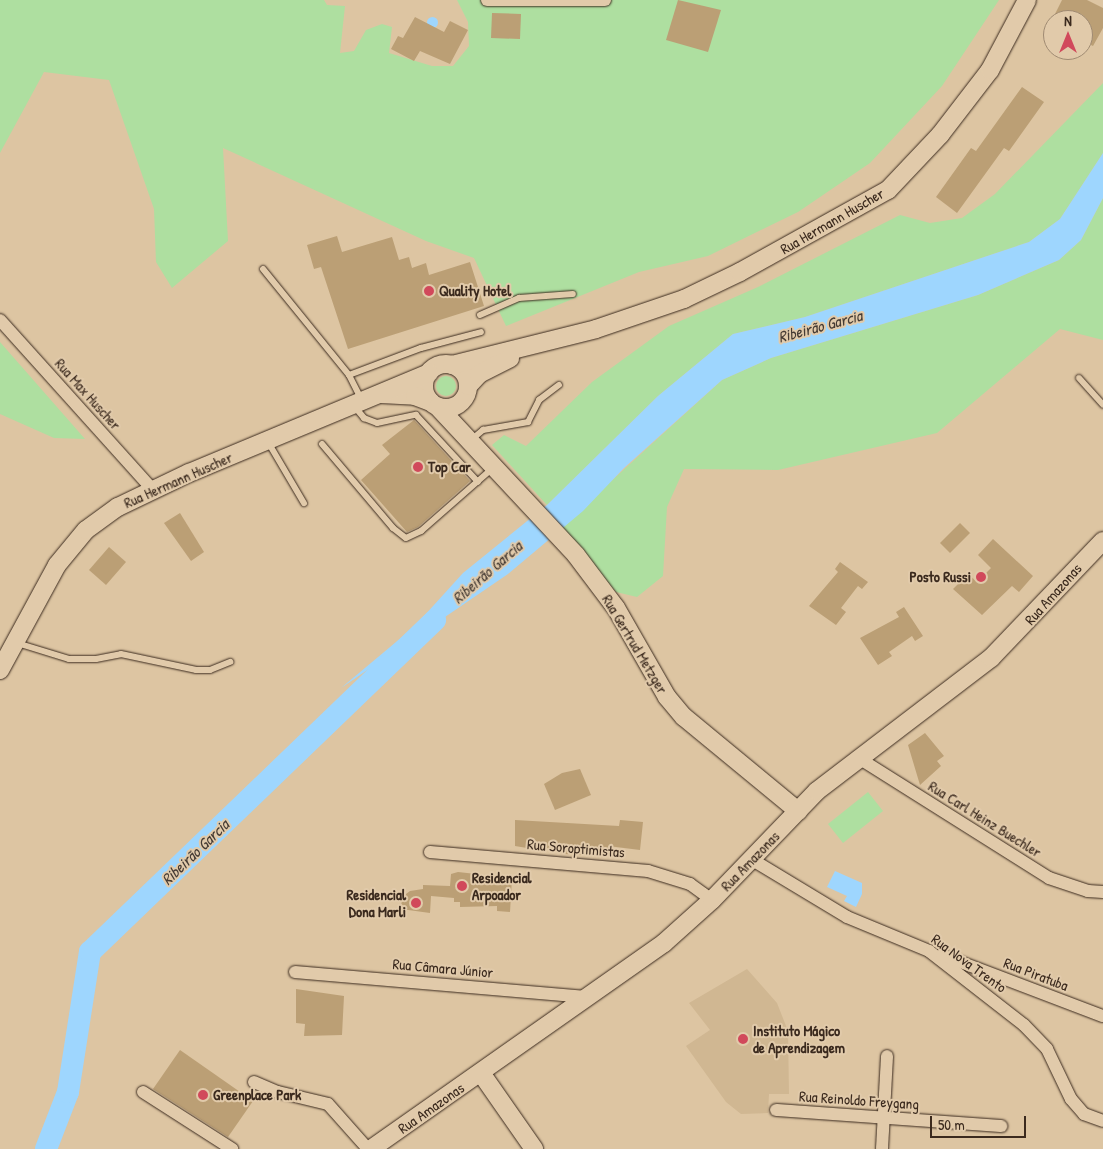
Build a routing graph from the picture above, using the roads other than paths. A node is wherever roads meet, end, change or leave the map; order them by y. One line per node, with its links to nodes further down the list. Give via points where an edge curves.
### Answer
1 (488, 0): 2 (street)
2 (605, 0)
3 (1027, 0): 9 (main road, Rua Hermann Huscher, via 990,70 940,135 888,190 740,272 684,299)
4 (263, 269): 12 (lane)
5 (573, 294): 6 (lane, via 520,298)
6 (480, 316)
7 (0, 320): 24 (street, Rua Max Huscher)
8 (481, 332): 12 (lane, via 421,348)
9 (558, 340): 10 (main road, Rua Hermann Huscher); 15 (main road, Rua Hermann Huscher, via 479,374)
10 (452, 365): 11 (main road, via 436,367); 15 (main road, via 464,373)
11 (429, 373): 16 (main road, Rua Hermann Huscher); 17 (main road, via 425,391)
12 (349, 376): 16 (lane)
13 (1078, 378): 18 (lane)
14 (559, 386): 19 (lane, via 539,400 528,422 483,430)
15 (466, 393): 17 (main road, via 457,406); 19 (main road)
16 (361, 399): 17 (main road, Rua Hermann Huscher, via 415,396); 20 (main road, Rua Hermann Huscher); 23 (lane, via 372,422 416,415)
17 (435, 404): 19 (main road, Rua Gertrud Metzger)
18 (1103, 405)
19 (469, 440): 22 (main road, Rua Gertrud Metzger)
20 (267, 441): 24 (main road, Rua Hermann Huscher); 25 (lane)
21 (322, 444): 23 (lane, via 393,528 406,538 421,531)
22 (495, 467): 23 (lane); 31 (main road, Rua Gertrud Metzger, via 576,555 616,608 666,697 684,717)
23 (478, 482)
24 (152, 489): 27 (main road, Rua Hermann Huscher, via 86,530 71,546 57,564)
25 (304, 503)
26 (1103, 541): 30 (main road, Rua Amazonas, via 991,658)
27 (16, 642): 28 (lane, via 69,659 96,660 121,654 196,670 210,670); 29 (main road, Rua Hermann Huscher)
28 (230, 662)
29 (0, 670)
30 (858, 757): 31 (main road, Rua Amazonas); 34 (street, Rua Carl Heinz Buechler, via 1049,878 1088,891)
31 (798, 811): 33 (main road, Rua Amazonas)
32 (430, 852): 35 (street, Rua Soroptimistas, via 648,871 690,884)
33 (752, 859): 35 (main road, Rua Amazonas); 36 (street, Rua Nova Trento, via 847,917)
34 (1103, 892)
35 (712, 900): 38 (main road, Rua Amazonas, via 664,943)
36 (929, 951): 39 (street, Rua Piratuba); 46 (street, Rua Nova Trento, via 1024,1025 1047,1049 1071,1099 1084,1114)
37 (295, 972): 38 (street, Rua Câmara Júnior)
38 (589, 997): 41 (main road, Rua Amazonas)
39 (1103, 1016)
40 (886, 1056): 45 (street)
41 (481, 1073): 49 (main road, Rua Amazonas); 50 (main road)
42 (254, 1082): 49 (street, via 278,1092 328,1104)
43 (143, 1092): 48 (street)
44 (776, 1110): 45 (street, Rua Reinoldo Freygang)
45 (883, 1118): 47 (street, Rua Reinoldo Freygang); 51 (street)
46 (1103, 1121)
47 (1001, 1126)
48 (232, 1149)
49 (369, 1149)
50 (534, 1149)
51 (882, 1149)

